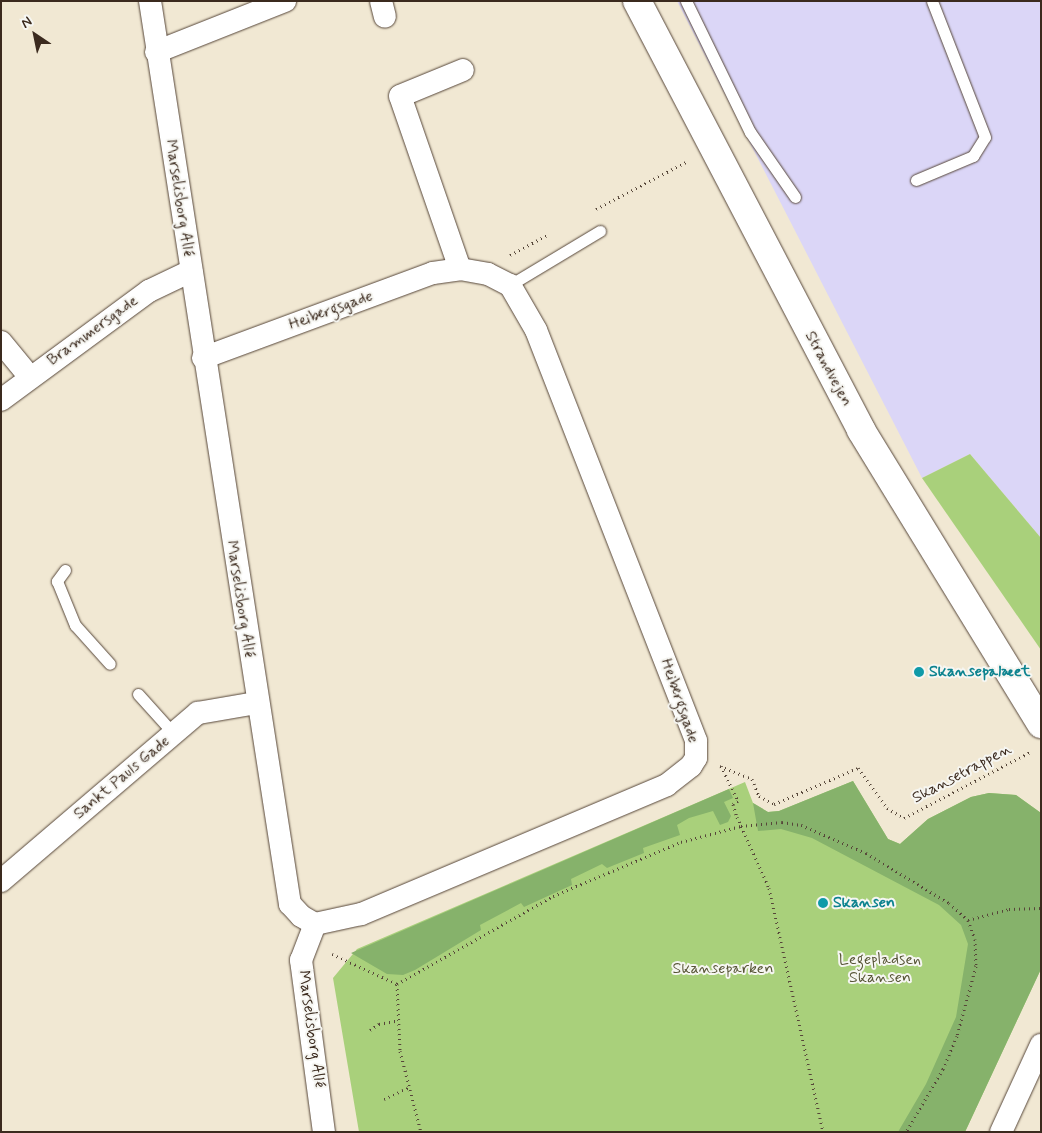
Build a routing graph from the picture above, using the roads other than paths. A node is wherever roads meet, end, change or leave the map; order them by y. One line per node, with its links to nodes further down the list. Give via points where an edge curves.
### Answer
1 (150, 1): 6 (street, Marselisborg Allé)
2 (285, 1): 6 (street)
3 (637, 1): 23 (street, Strandvejen, via 861,430)
4 (686, 1): 9 (lane, via 750,132)
5 (932, 1): 8 (lane, via 985,137 974,156)
6 (156, 52): 12 (street, Marselisborg Allé)
7 (463, 70): 11 (street, via 400,96)
8 (916, 180)
9 (795, 197)
10 (600, 231): 13 (lane)
11 (460, 269): 13 (street, Heibergsgade, via 488,274); 15 (street, Heibergsgade, via 433,273)
12 (191, 271): 15 (street, Marselisborg Allé); 16 (street, Brammersgade, via 149,290)
13 (510, 285): 25 (street, Heibergsgade, via 536,330 691,727 696,742 696,758 691,766 667,784 629,802 361,914)
14 (1, 342): 16 (street)
15 (203, 358): 21 (street, Marselisborg Allé)
16 (30, 377): 17 (street, Brammersgade)
17 (1, 400)
18 (65, 570): 19 (lane, via 57,581 75,625)
19 (110, 664)
20 (138, 694): 22 (lane)
21 (256, 703): 22 (street, Sankt Pauls Gade, via 198,713); 25 (street, Marselisborg Allé, via 290,904)
22 (174, 734): 24 (street, Sankt Pauls Gade)
23 (1038, 737)
24 (1, 881)
25 (315, 924): 27 (street, Marselisborg Allé, via 301,960)
26 (1041, 1045): 28 (street)
27 (324, 1132)
28 (1001, 1132)

